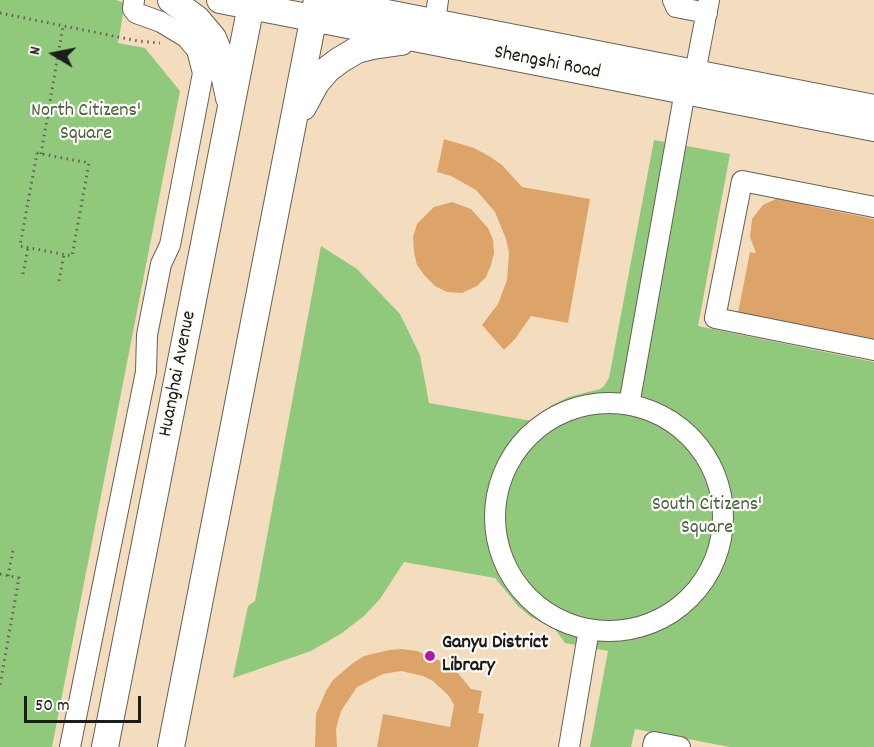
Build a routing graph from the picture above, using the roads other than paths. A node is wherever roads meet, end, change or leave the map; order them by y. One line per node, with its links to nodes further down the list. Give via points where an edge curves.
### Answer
1 (134, 0): 19 (street, via 136,13 186,37 197,50 203,73 170,245 161,264 149,325 146,372)
2 (171, 0): 12 (main road, via 197,19 213,38 227,83)
3 (220, 0): 6 (main road, Shengshi Road)
4 (396, 0): 9 (main road)
5 (673, 0): 8 (street, via 676,7)
6 (252, 3): 7 (main road, Shengshi Road); 12 (main road, Huanghai Avenue)
7 (317, 6): 9 (main road, Shengshi Road); 14 (main road)
8 (708, 6): 10 (street)
9 (433, 21): 10 (main road, Shengshi Road); 14 (main road, via 357,50 328,69 316,83)
10 (690, 82): 11 (main road, Shengshi Road); 13 (main road, Shengshi Road); 17 (street)
11 (874, 108)
12 (230, 113): 20 (main road, Huanghai Avenue)
13 (874, 128)
14 (292, 129): 21 (main road)
15 (874, 207): 16 (street, via 742,181 715,318)
16 (874, 350)
17 (629, 405): 18 (street, via 668,420 693,440 703,454 721,501 721,534 711,567 679,606 634,628); 18 (street, via 578,406 550,419 526,438 503,475 496,518 497,541 508,571 539,608 568,624)
18 (589, 629): 22 (street)
19 (70, 747)
20 (105, 747)
21 (171, 747)
22 (568, 747)
23 (653, 747): 24 (street, via 654,742)
24 (680, 747)

